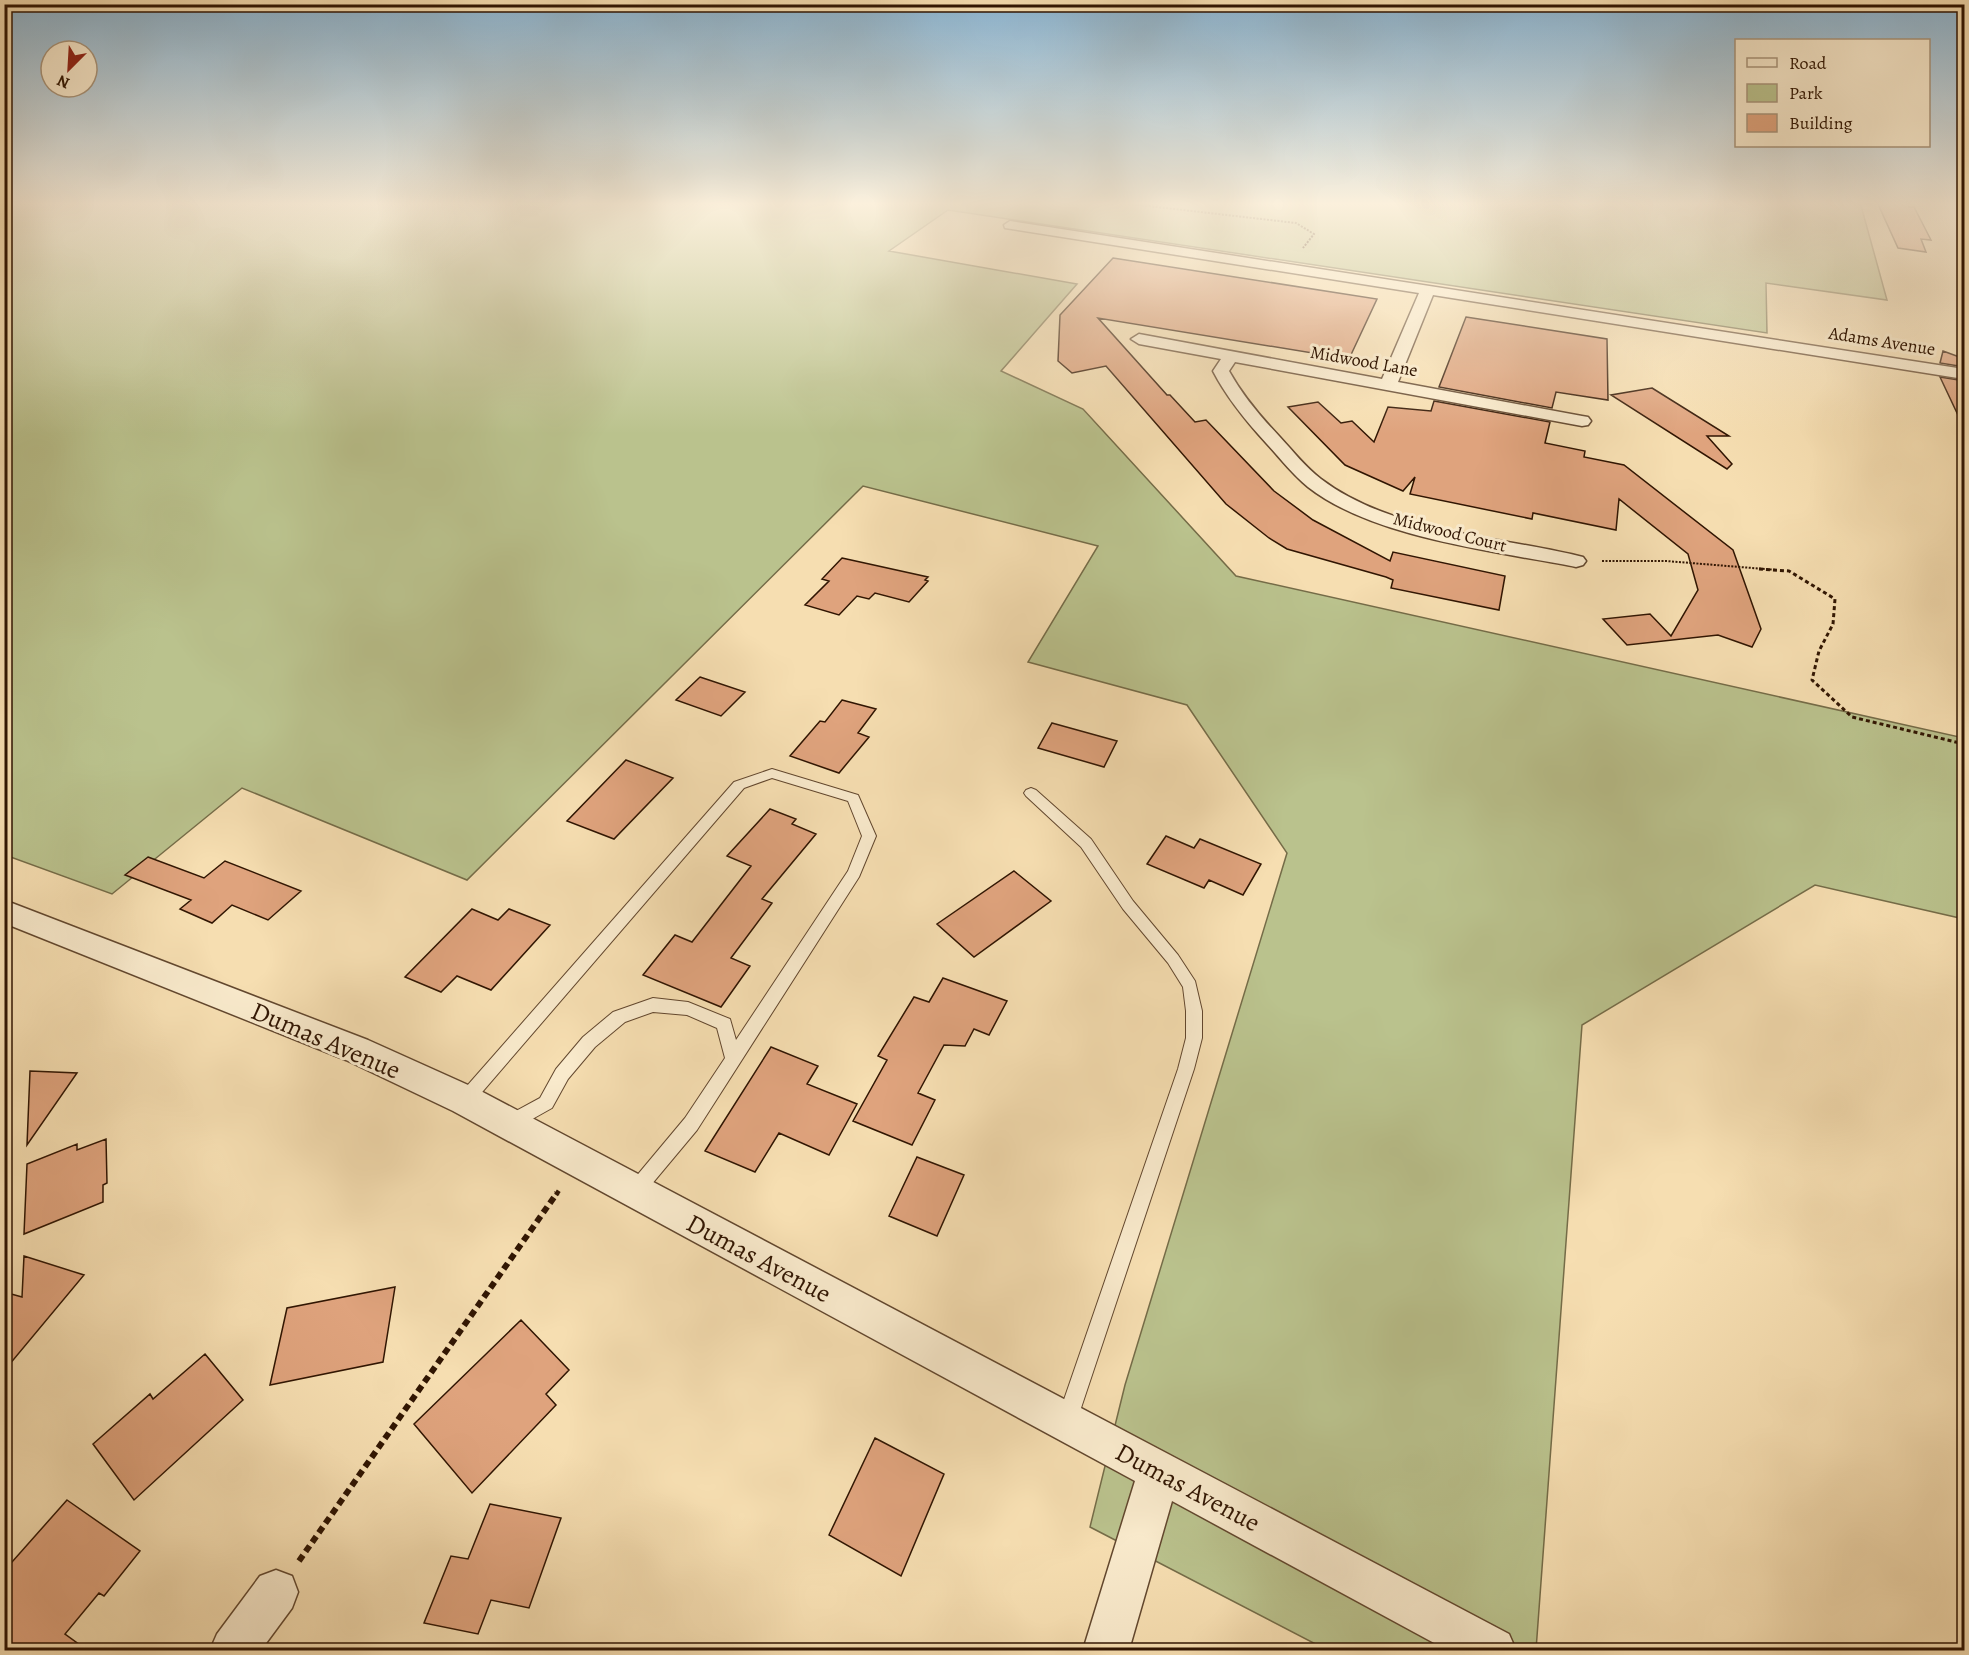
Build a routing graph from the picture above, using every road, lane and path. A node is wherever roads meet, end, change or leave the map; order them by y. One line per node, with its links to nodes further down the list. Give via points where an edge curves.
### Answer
1 (1360, 279): 2 (street, Adams Avenue)
2 (1428, 290): 5 (street, Adams Avenue); 6 (street)
3 (1139, 339): 4 (street, Midwood Lane)
4 (1231, 356): 6 (street, Midwood Lane); 8 (street, Midwood Court, via 1221,371 1230,389 1251,417 1321,488 1406,525)
5 (1965, 375)
6 (1388, 385): 7 (street, Midwood Lane)
7 (1582, 421)
8 (1575, 561): 9 (path, via 1666,561 1789,571 1835,599 1833,624 1819,651 1812,680 1852,717)
9 (1965, 744)
10 (1031, 793): 17 (lane, via 1086,843 1128,904 1173,958 1190,986 1194,1011 1194,1038 1186,1069)
11 (4, 912): 13 (street, Dumas Avenue, via 357,1050)
12 (733, 1058): 13 (lane, via 854,873 869,836 854,798 772,773 739,785); 14 (lane, via 724,1024 688,1009 653,1005 619,1017 589,1042 562,1074 546,1103); 16 (lane, via 691,1124)
13 (465, 1100): 14 (street, Dumas Avenue)
14 (509, 1124): 15 (street, Dumas Avenue)
15 (579, 1161): 16 (street, Dumas Avenue); 19 (path)
16 (635, 1191): 17 (street, Dumas Avenue)
17 (1066, 1422): 18 (street, Dumas Avenue)
18 (1160, 1472): 21 (street); 22 (street, Dumas Avenue)
19 (276, 1592): 20 (street)
20 (233, 1650)
21 (1106, 1650)
22 (1493, 1650)

